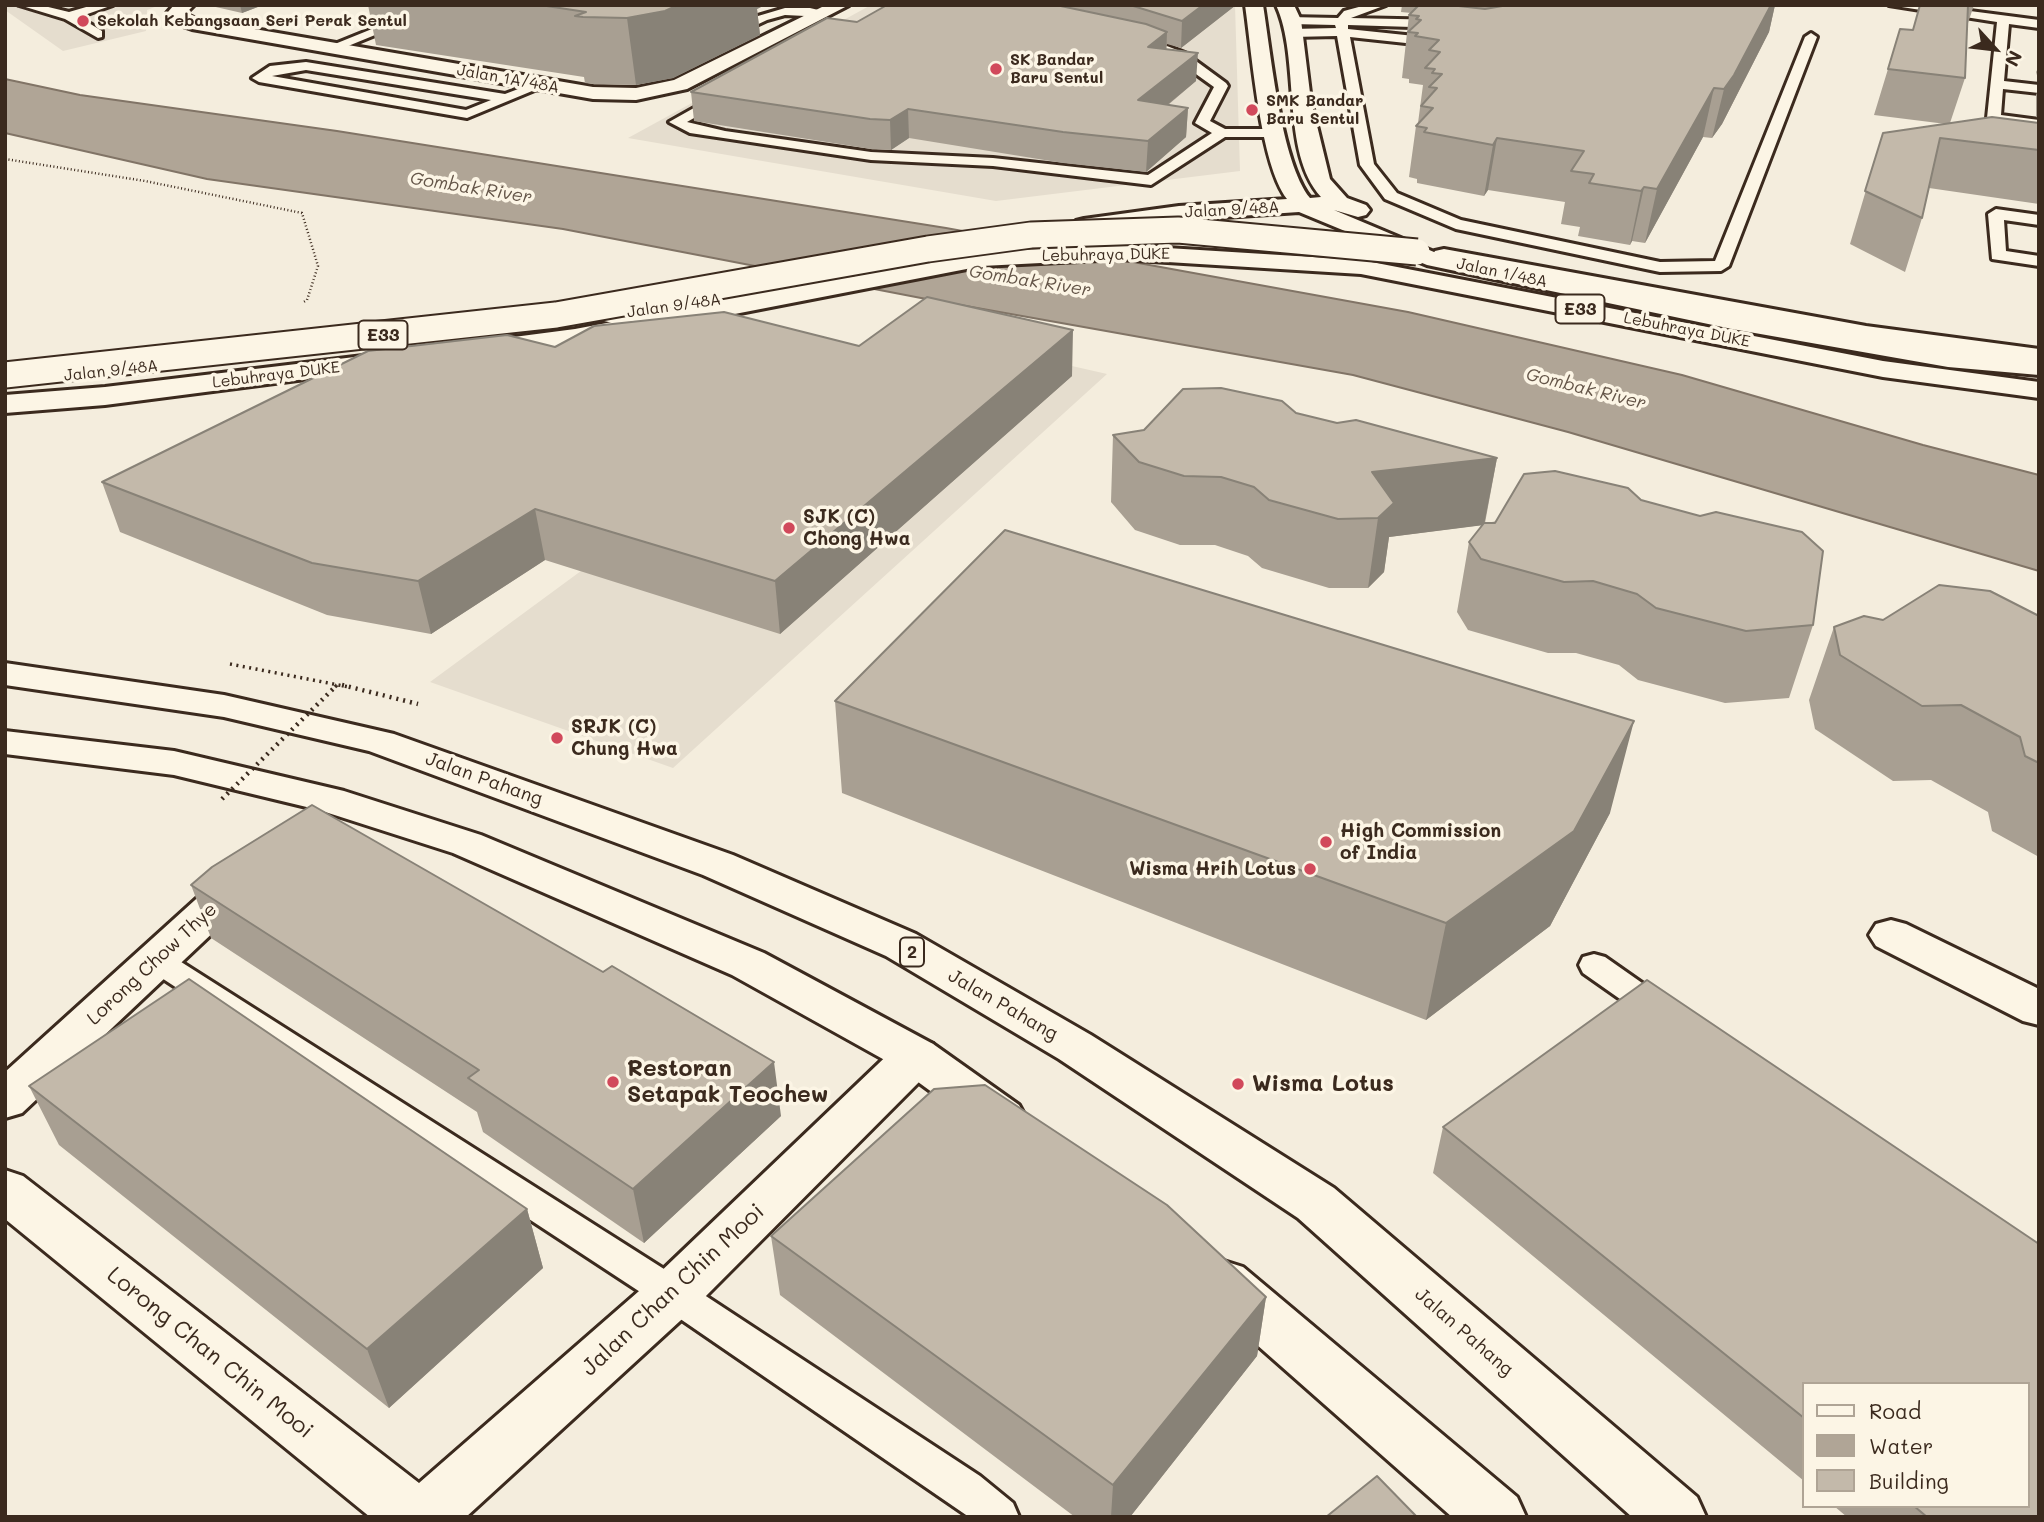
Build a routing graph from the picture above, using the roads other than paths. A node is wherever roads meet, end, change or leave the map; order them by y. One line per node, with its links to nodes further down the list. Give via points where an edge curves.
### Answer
1 (25, 5): 8 (lane)
2 (107, 5): 8 (lane)
3 (185, 5): 20 (main road, Jalan 1A/48A, via 176,13 192,24)
4 (1254, 5): 28 (main road)
5 (1380, 5): 14 (lane, via 1348,14)
6 (1895, 5): 10 (lane)
7 (833, 9): 19 (lane, via 778,11 724,35); 21 (main road, Jalan 1A/48A, via 680,85 636,94 593,93)
8 (69, 16): 15 (lane)
9 (1289, 19): 14 (lane); 29 (main road, via 1319,181)
10 (2003, 19): 12 (lane); 22 (lane)
11 (421, 20): 20 (lane, via 408,18)
12 (2039, 24)
13 (1455, 26): 14 (lane)
14 (1342, 27): 17 (lane, via 1367,165 1391,196 1456,224 1660,267 1721,266); 18 (lane)
15 (98, 34)
16 (1117, 34): 27 (lane, via 1164,47 1191,61 1221,86 1202,123)
17 (1811, 37)
18 (1454, 44)
19 (715, 45)
20 (331, 48): 21 (main road, Jalan 1A/48A)
21 (542, 84): 25 (lane)
22 (1998, 85): 24 (lane); 26 (lane, via 1994,118)
23 (735, 89): 27 (lane, via 676,122 690,129 871,156 993,162 1152,180)
24 (2039, 89)
25 (506, 98): 25 (lane, via 306,66 275,69 259,78 467,114)
26 (2039, 124)
27 (1222, 133): 28 (lane)
28 (1275, 134): 30 (main road, via 1287,184)
29 (1339, 203): 30 (main road, Jalan 9/48A); 33 (main road, Jalan 1/48A, via 1449,244 1736,298)
30 (1304, 206): 37 (main road, Jalan 1/48A, via 1427,258 1948,359); 39 (main road, Jalan 9/48A, bridge, via 1180,213 1089,225 702,304 470,334)
31 (2039, 220): 32 (lane, via 1996,214 1998,255)
32 (2039, 261)
33 (2039, 342)
34 (437, 355): 40 (main road, Lebuhraya DUKE / E33, via 575,337 982,259 1119,252 1361,267 1883,369)
35 (409, 358): 41 (main road, Lebuhraya DUKE / E33)
36 (2039, 358): 38 (main road, Lebuhraya DUKE / E33, bridge, via 1866,334 1418,252 1178,230 1031,235 556,315)
37 (2039, 367)
38 (5, 375)
39 (5, 382)
40 (2039, 390)
41 (5, 404)
42 (5, 674): 60 (main road, Jalan Pahang / 2, via 224,706 381,742 718,864 901,946 1075,1047 1316,1203)
43 (5, 742): 44 (main road, via 174,763)
44 (299, 828): 46 (main road, Lorong Chow Thye); 50 (main road, via 467,844 748,964)
45 (1891, 935): 48 (main road)
46 (156, 960): 51 (main road, Lorong Chow Thye); 55 (lane)
47 (1594, 965): 49 (lane)
48 (2039, 1009)
49 (1685, 1029)
50 (916, 1056): 52 (main road); 55 (main road, Jalan Chan Chin Mooi)
51 (5, 1101)
52 (1038, 1144)
53 (5, 1190): 56 (main road, Lorong Chan Chin Mooi)
54 (1194, 1257): 59 (main road)
55 (673, 1294): 57 (main road, Jalan Chan Chin Mooi); 58 (lane, via 966,1489)
56 (416, 1517)
57 (423, 1517)
58 (999, 1517)
59 (1496, 1517)
60 (1676, 1517)

